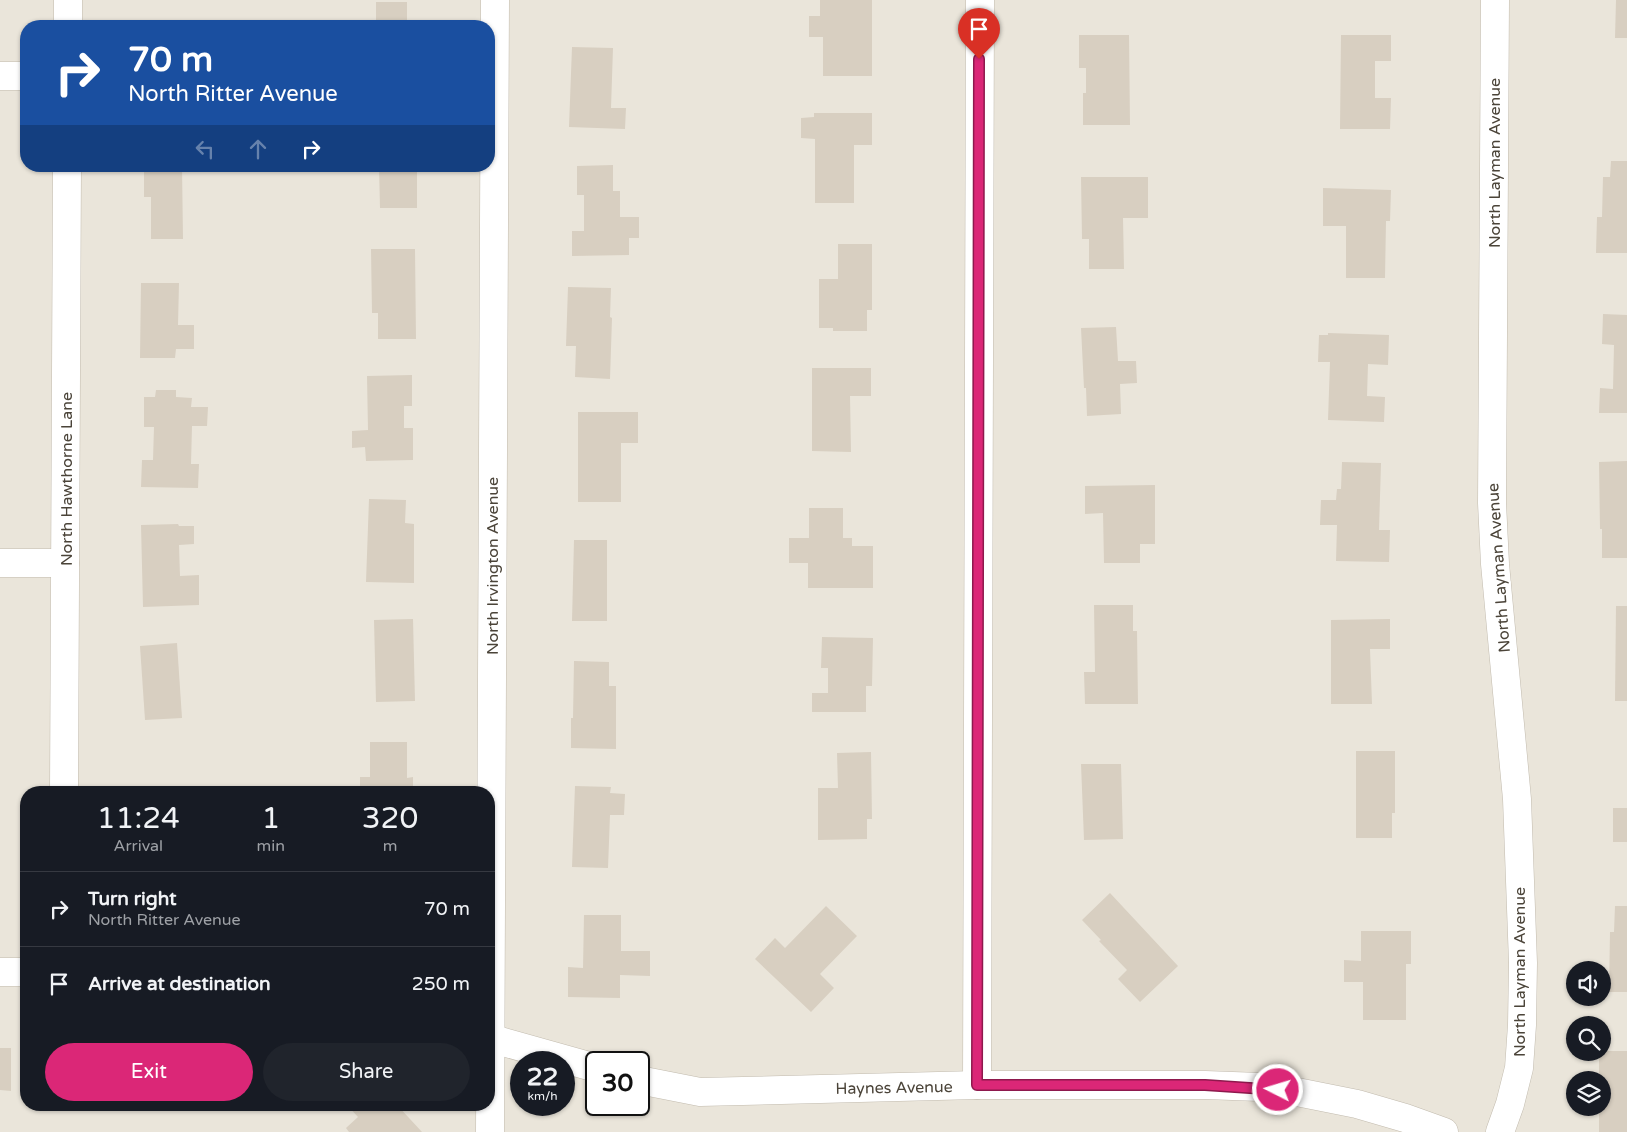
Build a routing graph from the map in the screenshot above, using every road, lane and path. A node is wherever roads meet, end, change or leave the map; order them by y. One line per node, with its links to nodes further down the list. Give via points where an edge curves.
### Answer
1 (68, 0): 5 (street)
2 (494, 0): 6 (street, North Irvington Avenue)
3 (980, 0): 20 (street)
4 (1495, 0): 24 (street, North Layman Avenue, via 1492,503 1517,799 1523,962 1518,1068)
5 (68, 20)
6 (494, 20)
7 (0, 76): 8 (street)
8 (20, 76)
9 (67, 172): 12 (street, North Hawthorne Lane)
10 (493, 172): 14 (street, North Irvington Avenue)
11 (0, 563): 12 (street)
12 (65, 563): 13 (street, North Hawthorne Lane)
13 (64, 786)
14 (491, 786)
15 (0, 972): 16 (street)
16 (20, 972)
17 (495, 1040): 18 (street)
18 (585, 1065)
19 (650, 1082): 20 (street, Haynes Avenue, via 700,1092)
20 (977, 1085): 23 (street, Haynes Avenue, via 1260,1087 1357,1104)
21 (490, 1111): 22 (street, North Irvington Avenue)
22 (490, 1132)
23 (1444, 1132)
24 (1500, 1132)

